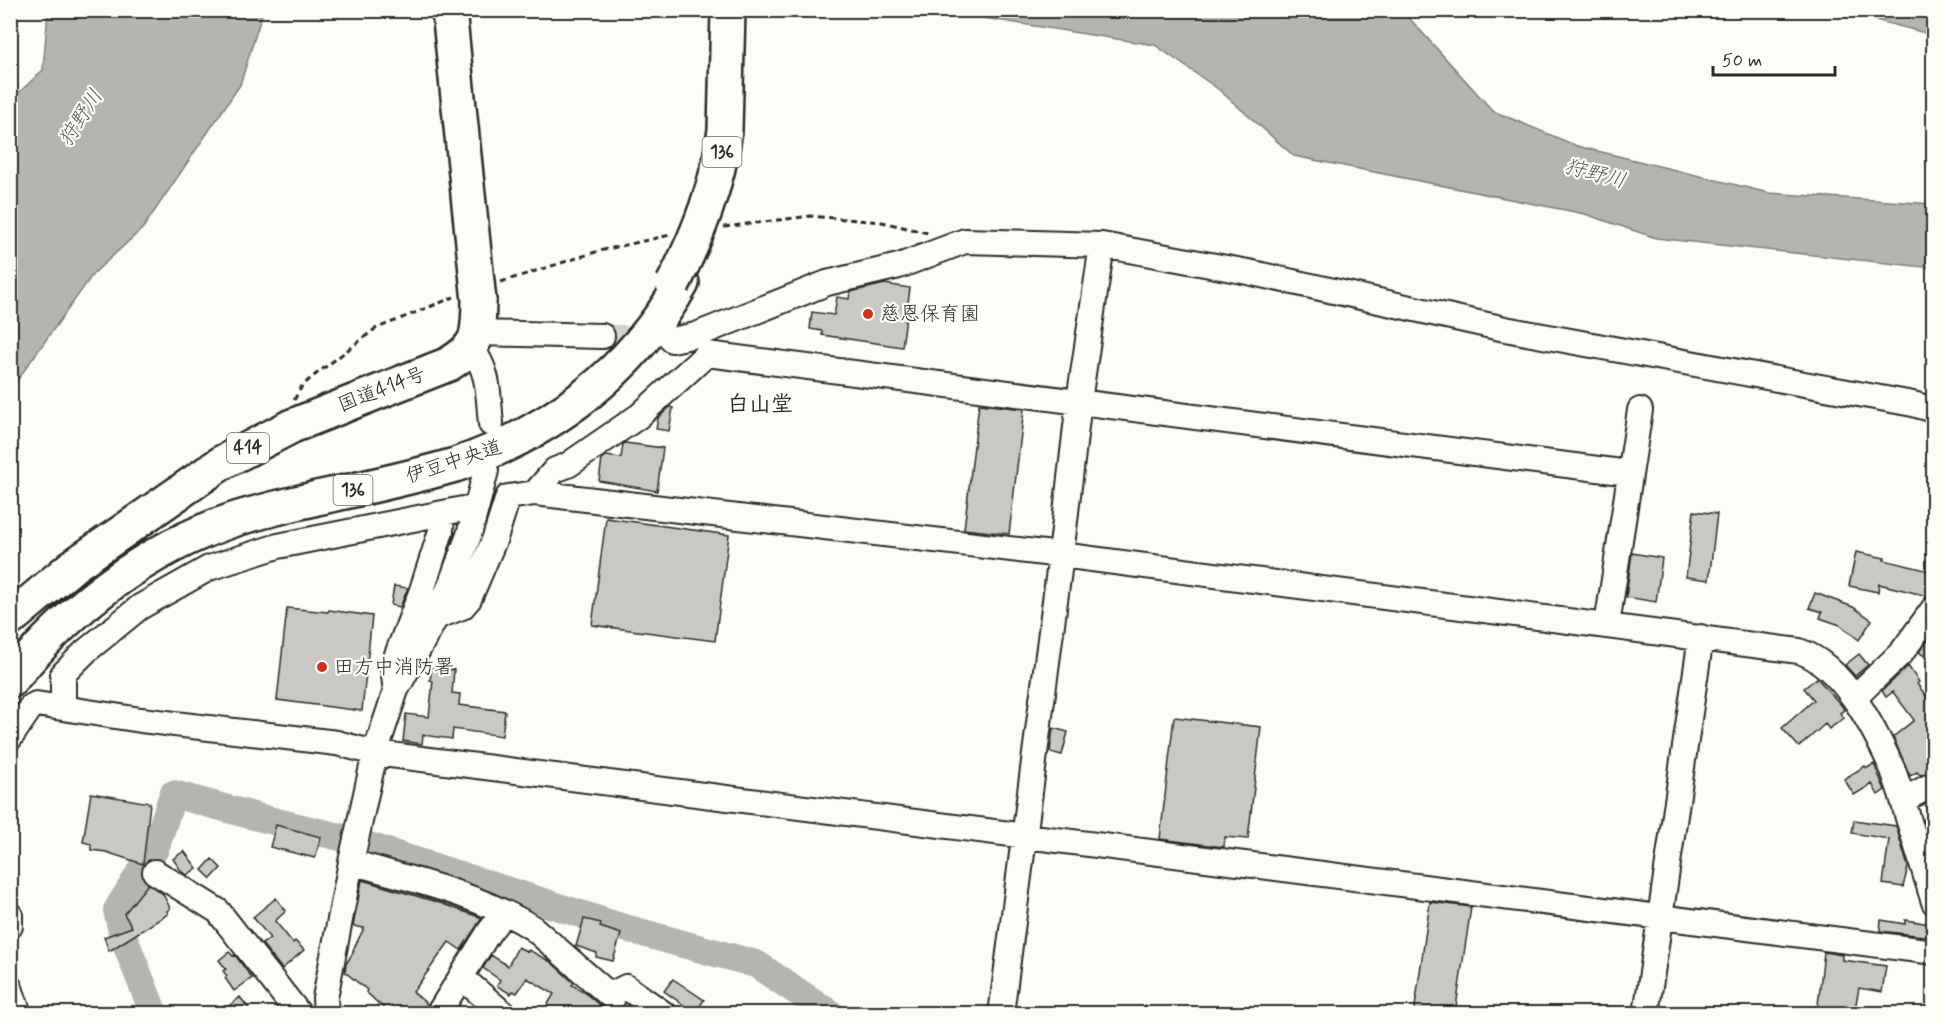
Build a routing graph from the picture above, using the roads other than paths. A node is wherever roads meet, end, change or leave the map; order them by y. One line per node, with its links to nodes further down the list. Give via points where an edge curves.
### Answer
1 (448, 10): 6 (highway, bridge)
2 (728, 10): 5 (highway, 伊豆中央道 / 136, bridge, via 723,150)
3 (736, 10): 5 (highway, 伊豆中央道 / 136, via 729,150 713,212 698,251)
4 (1102, 245): 8 (street, via 965,241 899,266 827,283 712,330); 9 (street); 11 (street, via 1248,272 1505,329)
5 (678, 283): 22 (highway, 伊豆中央道 / 136, via 611,363 531,423 452,457 201,522 99,582 54,620); 23 (highway, 伊豆中央道 / 136, via 656,323 619,366 581,400 536,430 455,465 264,511 174,545 75,612)
6 (477, 312): 7 (street, via 494,335); 12 (street); 18 (highway, 国道414号 / 414, via 449,364 292,426 223,462 73,566)
7 (602, 336)
8 (672, 340)
9 (1079, 401): 14 (street); 15 (street, via 707,354 639,416 555,470); 16 (street)
10 (1640, 410): 14 (street)
11 (1934, 410)
12 (491, 424)
13 (486, 471): 17 (street, via 469,535)
14 (1629, 473): 20 (street)
15 (535, 492): 16 (street); 17 (street, via 508,497 469,599 462,607)
16 (1061, 555): 20 (street); 31 (street)
17 (436, 617): 24 (street)
18 (10, 619)
19 (1931, 619): 25 (street)
20 (1607, 625): 21 (street)
21 (1701, 637): 25 (street, via 1809,654 1824,664); 37 (street)
22 (10, 668)
23 (10, 681)
24 (396, 690): 26 (street, via 393,665 441,531 452,511 279,546 209,568 140,607 86,651 63,674); 28 (street)
25 (1854, 698): 30 (street, via 1892,770)
26 (63, 708): 27 (street, via 36,704); 28 (street, via 337,743)
27 (10, 738)
28 (375, 753): 31 (street); 32 (street)
29 (1934, 784): 30 (street)
30 (1903, 800): 34 (street)
31 (1024, 835): 37 (street); 49 (street)
32 (351, 862): 35 (street, via 438,886); 45 (street, via 325,998)
33 (155, 872): 44 (street, via 218,910)
34 (1934, 902)
35 (504, 913): 40 (street); 42 (street, via 533,928)
36 (10, 915): 38 (street)
37 (1659, 918): 39 (street); 50 (street)
38 (10, 926)
39 (1934, 952)
40 (461, 977): 46 (street); 47 (street)
41 (10, 988): 43 (street)
42 (610, 1006): 48 (street, via 616,992 626,987)
43 (19, 1014)
44 (299, 1014)
45 (326, 1014)
46 (438, 1014)
47 (504, 1014)
48 (664, 1014)
49 (1001, 1014)
50 (1646, 1014)

